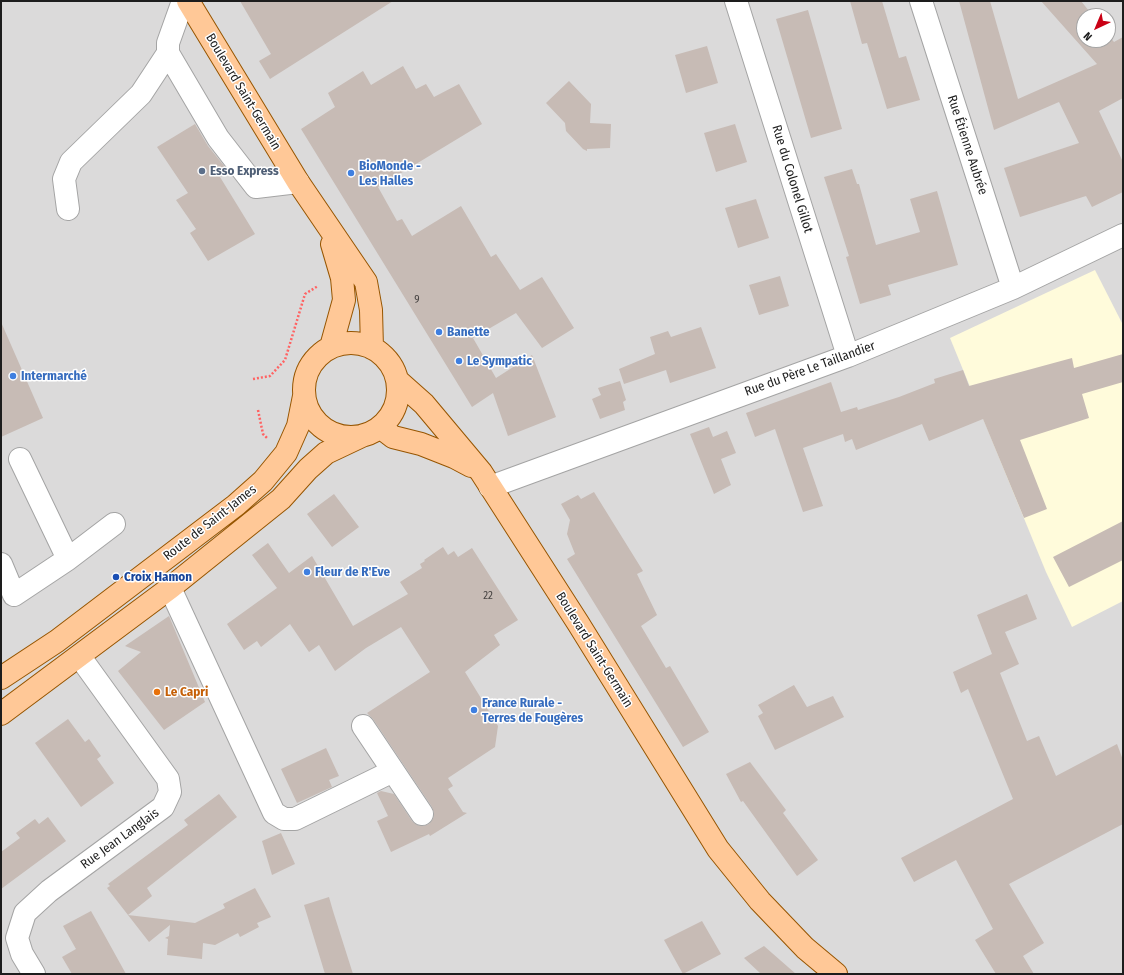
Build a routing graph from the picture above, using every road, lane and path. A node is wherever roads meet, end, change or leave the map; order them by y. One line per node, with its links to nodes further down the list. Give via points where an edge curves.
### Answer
1 (183, 1): 5 (street, via 168,43)
2 (188, 1): 6 (main road, Boulevard Saint-Germain)
3 (736, 1): 14 (street, Rue du Colonel Gillot)
4 (921, 1): 11 (street, Rue Étienne Aubrée)
5 (168, 53): 6 (street, via 218,138 256,187); 7 (street, via 141,94 71,162 64,179)
6 (298, 182): 8 (main road, Boulevard Saint-Germain)
7 (68, 208)
8 (326, 224): 12 (main road, Boulevard Saint-Germain, via 342,278 343,293 340,318); 13 (main road, Boulevard Saint-Germain, via 366,282 371,310)
9 (1123, 235): 11 (street, Rue du Père Le Taillandier)
10 (322, 284): 15 (path, via 305,294 285,360 270,376)
11 (1013, 288): 14 (street, Rue du Père Le Taillandier)
12 (332, 347): 13 (main road, via 352,342); 17 (main road, via 319,355 310,366)
13 (372, 348): 16 (main road, via 388,361)
14 (848, 356): 22 (street, Rue du Père Le Taillandier)
15 (253, 380)
16 (397, 380): 19 (main road, via 397,397 391,414); 22 (main road, Boulevard Saint-Germain, via 424,404)
17 (304, 396): 19 (main road, via 309,411 319,424 332,433 348,436); 28 (main road, Route de Saint-James, via 298,426 286,452 263,481 236,505)
18 (258, 410): 20 (path, via 264,434)
19 (372, 431): 22 (main road, Boulevard Saint-Germain, via 454,456); 26 (main road, Route de Saint-James, via 326,453 281,499)
20 (272, 442)
21 (20, 459): 24 (street)
22 (486, 479): 37 (main road, Boulevard Saint-Germain, via 718,849 760,901 804,948)
23 (114, 524): 24 (street)
24 (68, 559): 27 (street)
25 (1, 564): 27 (street)
26 (170, 588): 29 (main road, Route de Saint-James); 34 (street, via 274,813 284,819 295,819)
27 (7, 600)
28 (57, 641): 30 (street); 31 (main road, Route de Saint-James)
29 (80, 657): 32 (main road, Route de Saint-James); 36 (street, Rue Jean Langlais, via 168,779 170,792 163,807 49,891 25,913 17,938 22,954)
30 (1, 668)
31 (1, 678)
32 (1, 714)
33 (363, 726): 34 (street)
34 (393, 770): 35 (street)
35 (422, 814)
36 (34, 974)
37 (836, 974)

